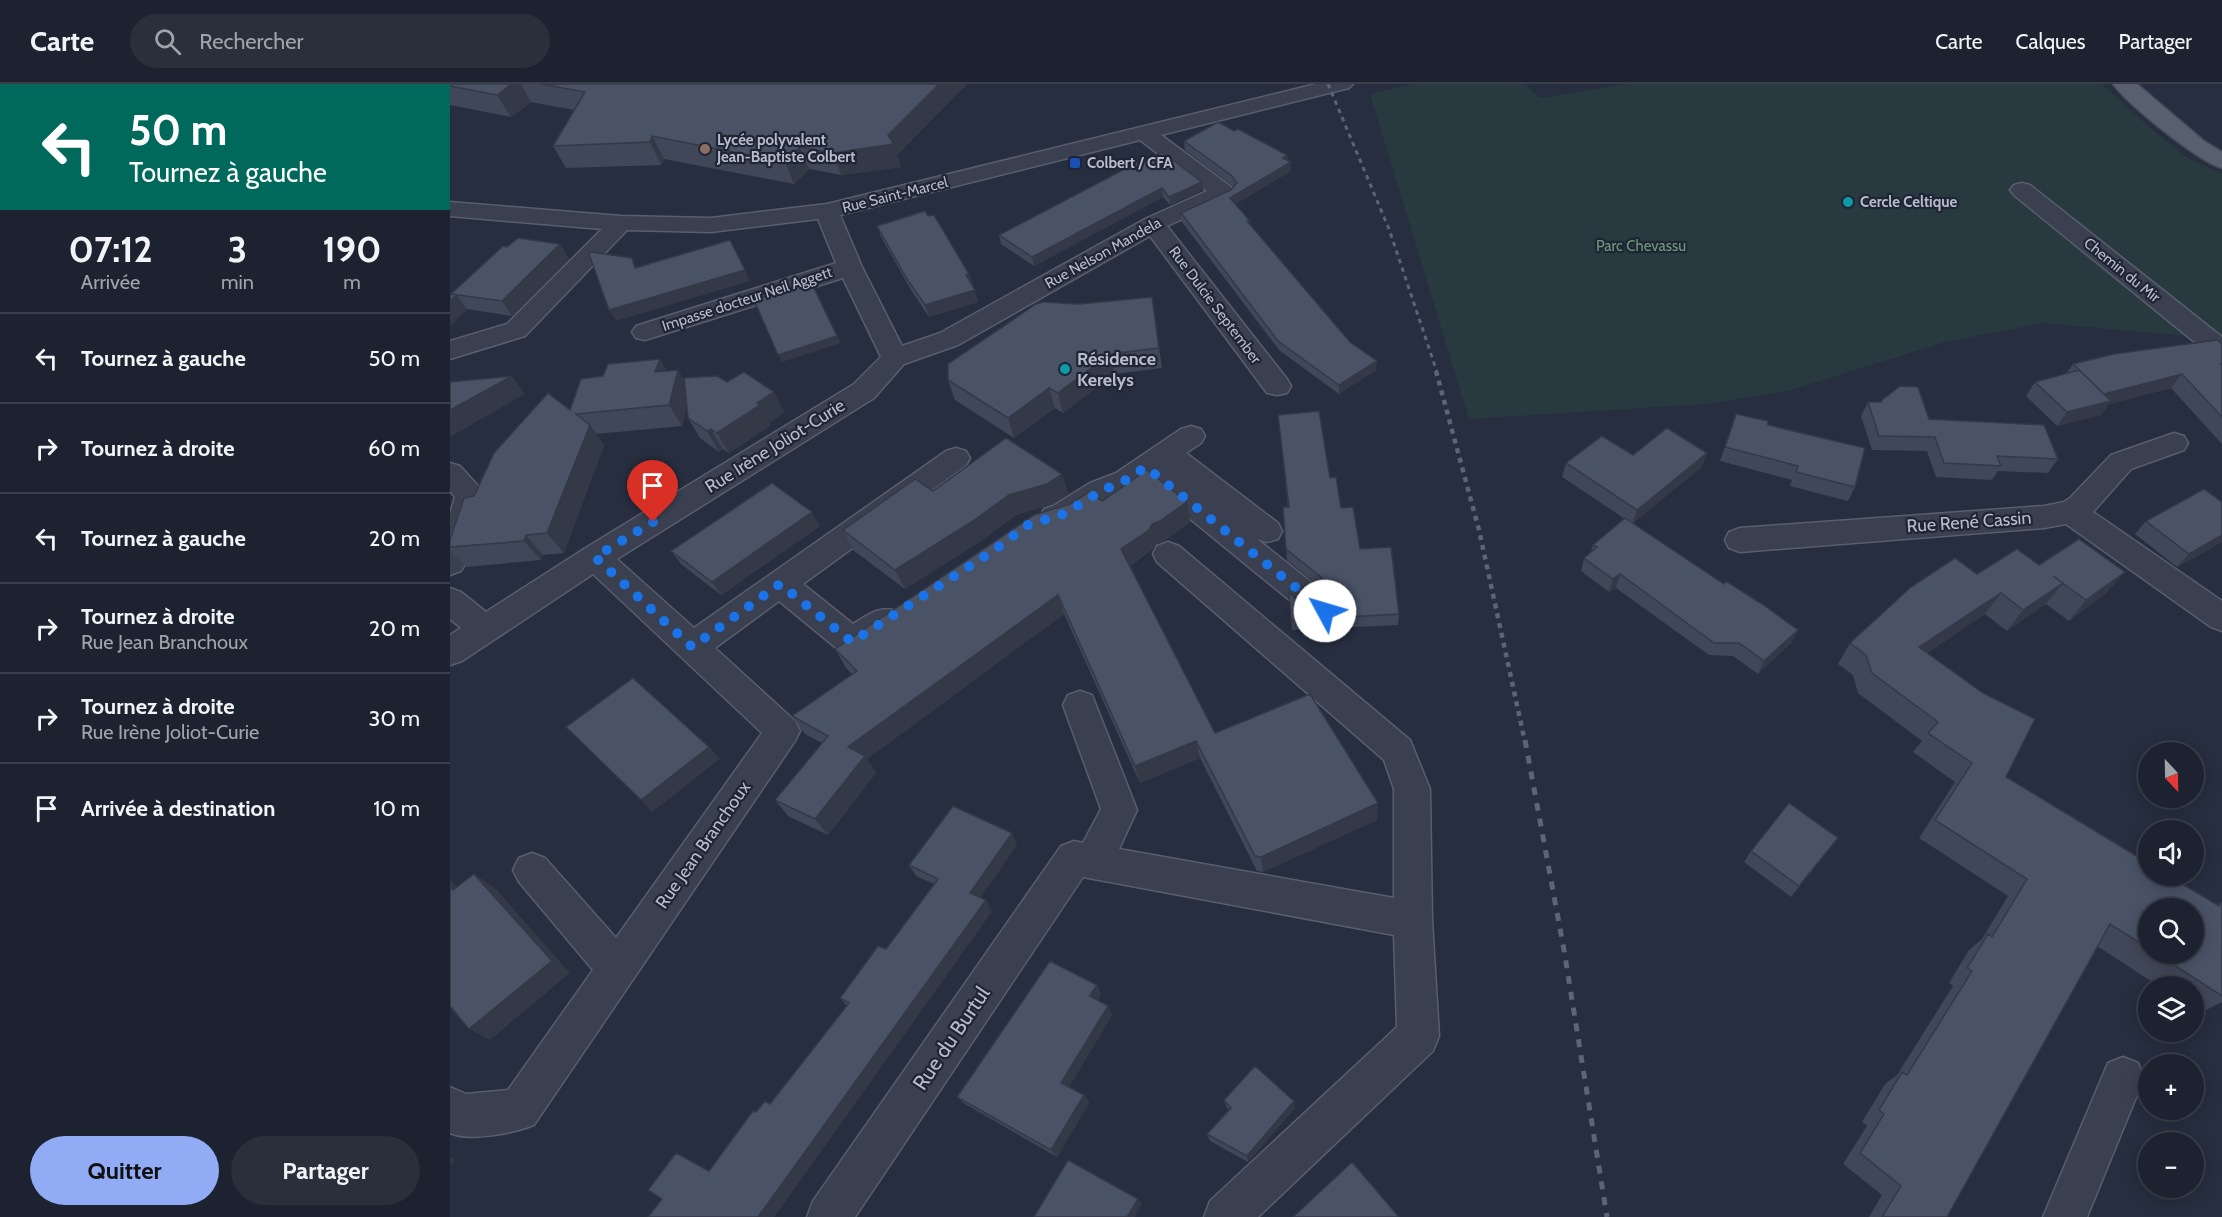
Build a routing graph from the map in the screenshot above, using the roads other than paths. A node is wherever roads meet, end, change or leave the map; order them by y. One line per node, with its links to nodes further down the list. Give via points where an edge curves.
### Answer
1 (2124, 84): 4 (main road, via 2196,146)
2 (1336, 86): 3 (street, Rue Saint-Marcel)
3 (1144, 133): 7 (street, Rue Saint-Marcel); 9 (street, Rue Nelson Mandela, via 1223,192)
4 (2222, 161)
5 (2022, 190): 13 (street, Chemin du Mir)
6 (451, 210): 8 (street, Rue Saint-Marcel)
7 (827, 211): 8 (street, Rue Saint-Marcel, via 711,225); 10 (street)
8 (621, 223): 12 (street, via 516,330)
9 (1153, 224): 14 (street, Rue Nelson Mandela, via 949,339); 15 (street, Rue Dulcie September)
10 (850, 267): 11 (street, Impasse docteur Neil Aggett); 14 (street)
11 (645, 332)
12 (450, 350)
13 (2222, 351)
14 (895, 358): 26 (street, Rue Irène Joliot-Curie, via 864,391)
15 (1277, 386)
16 (1191, 436): 19 (street)
17 (2174, 443): 21 (street, Rue René Cassin, via 2121,462 2089,500)
18 (956, 458): 28 (street)
19 (1156, 460): 22 (street, via 1064,514); 23 (street); 31 (street)
20 (450, 473): 27 (street, via 471,495)
21 (2071, 512): 24 (street, Rue René Cassin); 32 (street)
22 (1028, 525)
23 (1267, 531)
24 (1740, 540)
25 (1168, 554): 39 (street, via 1398,751 1412,789)
26 (595, 557): 33 (street, Rue Irène Joliot-Curie); 34 (street, Rue Jean Branchoux)
27 (450, 563)
28 (780, 584): 30 (street, via 852,642); 34 (street)
29 (450, 601): 33 (street)
30 (912, 603)
31 (1325, 611)
32 (2218, 611)
33 (485, 629): 35 (street, Rue Irène Joliot-Curie)
34 (692, 647): 40 (street, Rue Jean Branchoux, via 783,731)
35 (450, 652)
36 (1080, 705): 37 (street, Rue du Burtul, via 1119,810)
37 (1084, 860): 39 (street); 43 (street, Rue du Burtul)
38 (532, 870): 40 (street)
39 (1413, 920): 44 (street, via 1418,1036)
40 (617, 968): 42 (street, Rue Jean Branchoux, via 519,1110 460,1116)
41 (2123, 1078): 45 (street)
42 (450, 1108)
43 (829, 1217)
44 (1226, 1217)
45 (2065, 1217)

